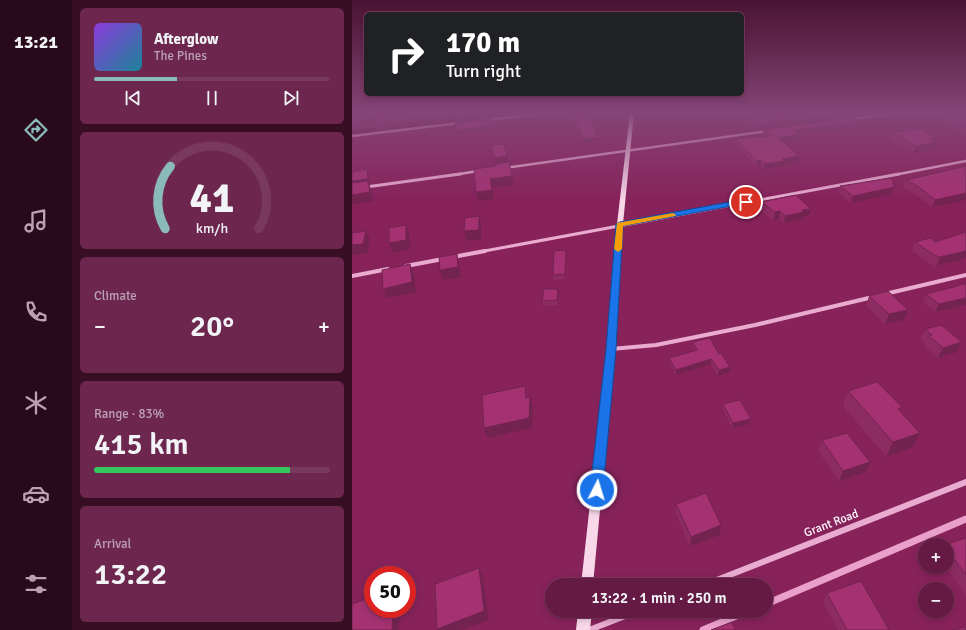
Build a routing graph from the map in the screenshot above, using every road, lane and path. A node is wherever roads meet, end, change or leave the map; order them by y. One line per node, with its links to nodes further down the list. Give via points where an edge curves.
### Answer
1 (630, 142): 3 (main road)
2 (688, 142): 3 (street)
3 (629, 151): 5 (street); 8 (main road)
4 (966, 161): 8 (street)
5 (504, 168)
6 (481, 171): 7 (street)
7 (360, 188)
8 (620, 224): 9 (street); 15 (main road)
9 (403, 266)
10 (395, 268): 12 (street)
11 (966, 275): 13 (street)
12 (352, 276)
13 (883, 294)
14 (876, 296): 15 (street, via 656,345)
15 (611, 349): 17 (main road)
16 (966, 482): 18 (street, Grant Road)
17 (588, 578)
18 (722, 578)
19 (584, 618): 21 (main road)
20 (620, 618): 22 (street)
21 (583, 630)
22 (589, 630)

